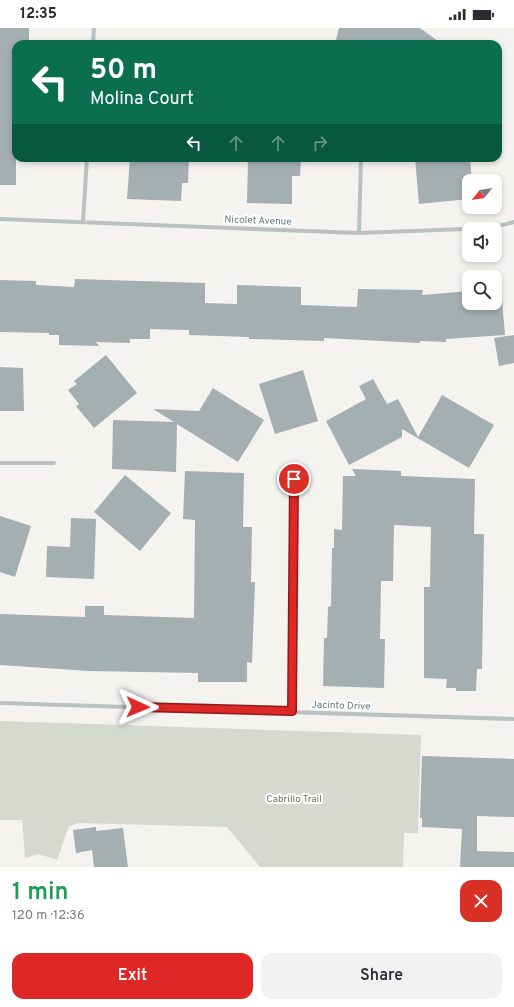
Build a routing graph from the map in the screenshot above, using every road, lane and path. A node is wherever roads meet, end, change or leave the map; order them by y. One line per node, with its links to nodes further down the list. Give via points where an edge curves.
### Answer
1 (94, 28): 2 (street)
2 (93, 40)
3 (87, 162): 6 (street)
4 (361, 162): 8 (street)
5 (0, 219): 6 (street, Nicolet Avenue)
6 (83, 221): 8 (street, Nicolet Avenue)
7 (514, 222): 8 (street, Nicolet Avenue, via 491,228)
8 (359, 233)
9 (0, 463): 10 (street)
10 (54, 463)
11 (294, 479): 13 (street)
12 (0, 703): 13 (street, Jacinto Drive)
13 (292, 711): 14 (street, Jacinto Drive)
14 (514, 719)

